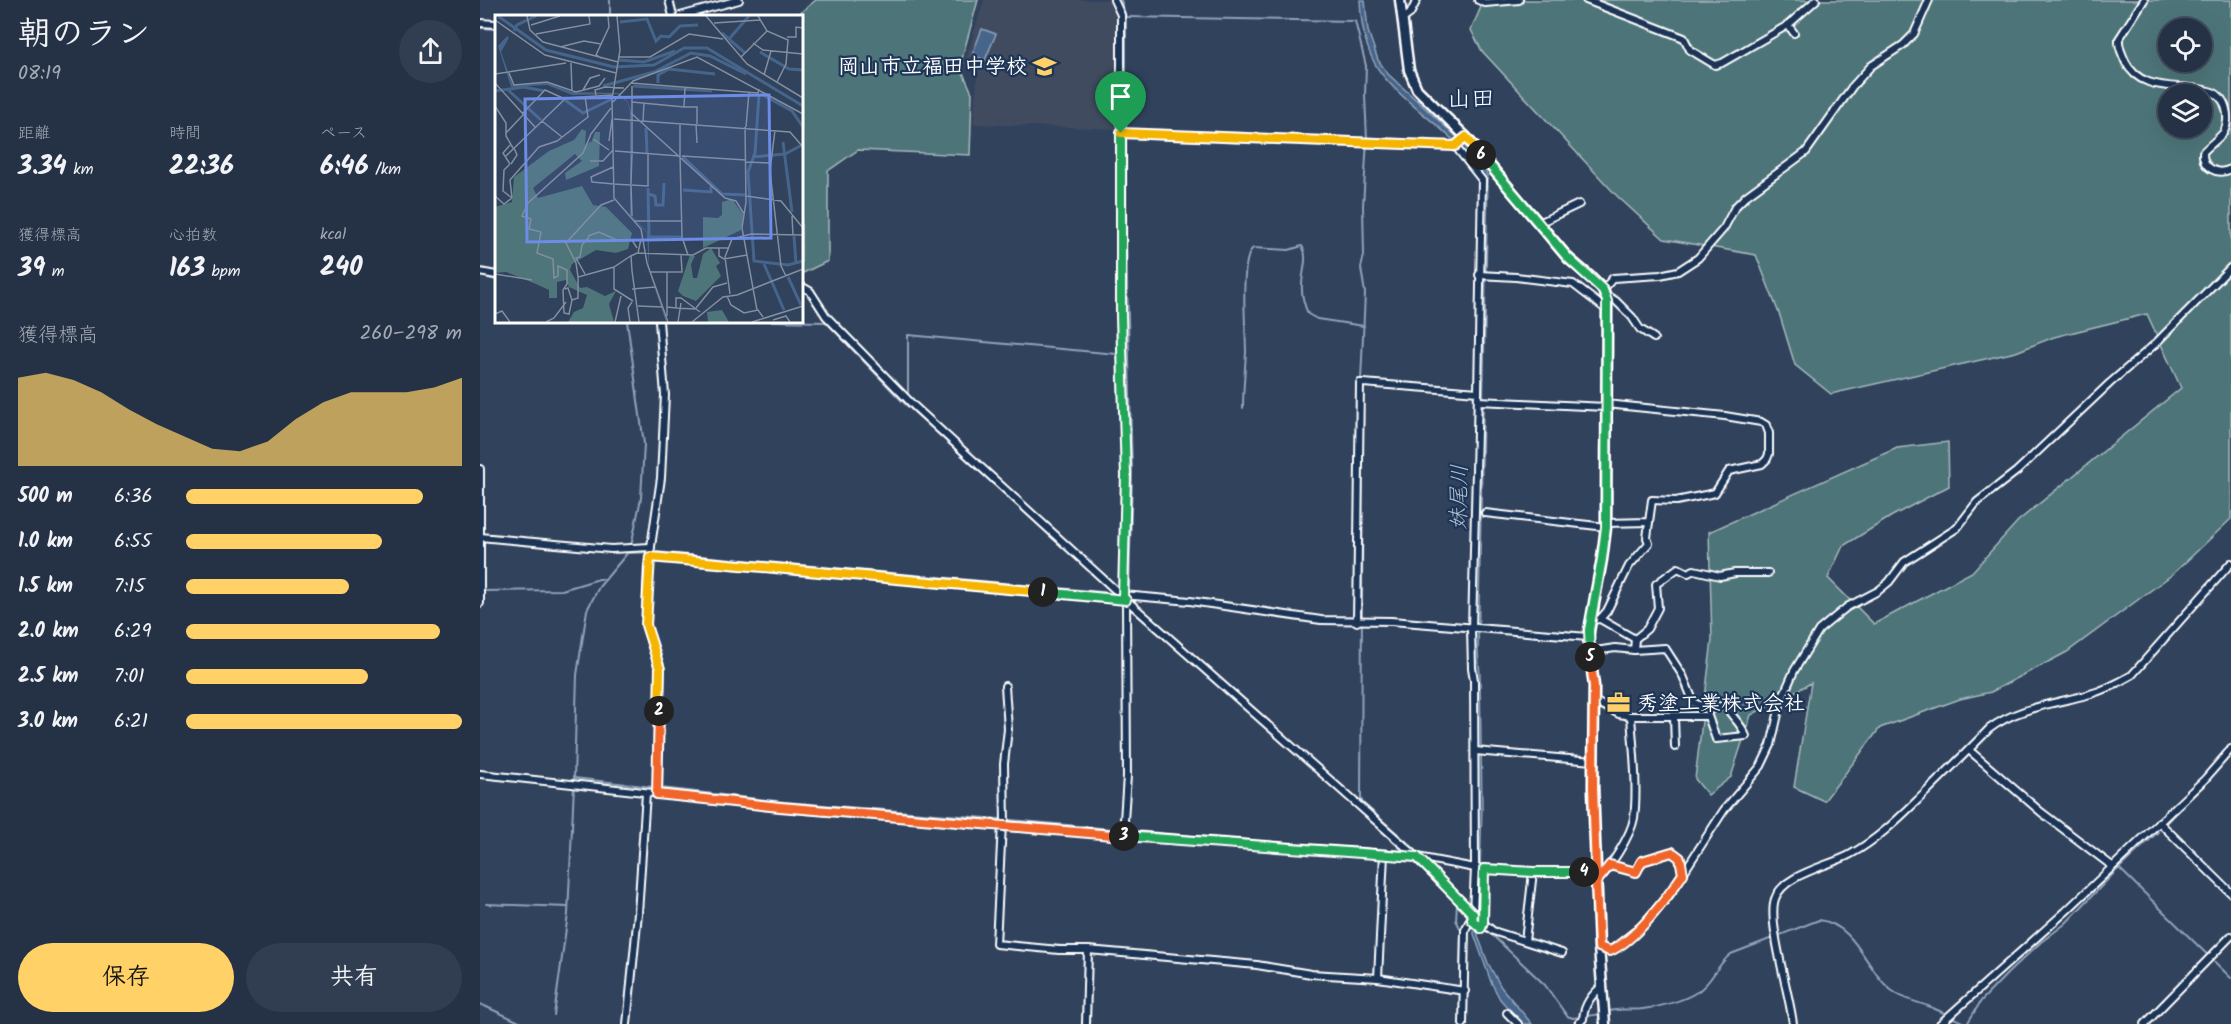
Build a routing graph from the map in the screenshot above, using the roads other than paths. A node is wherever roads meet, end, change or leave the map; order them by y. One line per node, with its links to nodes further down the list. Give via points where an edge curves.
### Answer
1 (669, 0): 12 (street)
2 (739, 0): 13 (street)
3 (1114, 0): 19 (street, via 1121,15)
4 (1400, 0): 14 (main road)
5 (1416, 0): 14 (street)
6 (1478, 0): 7 (street)
7 (1519, 0)
8 (1586, 0): 17 (street, via 1684,39 1690,50 1715,65)
9 (1816, 0): 17 (street)
10 (1929, 0): 30 (street, via 1914,34 1871,66 1806,152 1735,207 1724,228 1698,258 1678,271 1613,278)
11 (2144, 0): 22 (street, via 2119,39 2129,68 2152,83 2220,95 2227,106 2227,125 2203,152 2203,158 2214,171)
12 (673, 15)
13 (684, 15)
14 (1403, 19): 20 (main road, via 1413,81)
15 (480, 23): 16 (street)
16 (495, 24)
17 (1788, 25): 18 (street)
18 (1794, 33)
19 (1124, 133): 21 (street); 47 (street)
20 (1465, 138): 21 (street); 24 (main road)
21 (1456, 146): 28 (street, via 1482,180)
22 (2231, 169)
23 (1579, 204): 24 (street)
24 (1539, 223): 30 (main road)
25 (2231, 267): 78 (street, via 2155,344 2017,471 1977,502 1958,528 1904,562 1878,591 1847,607 1819,630 1781,701 1767,756 1724,810)
26 (480, 272): 27 (street)
27 (495, 275)
28 (1482, 275): 31 (street, via 1573,284); 34 (street)
29 (802, 287): 47 (street, via 914,406)
30 (1604, 292): 31 (main road); 33 (street)
31 (1607, 310): 36 (main road)
32 (659, 322): 42 (street, via 665,395 661,478)
33 (1654, 338)
34 (1478, 392): 35 (street); 50 (street, via 1362,383)
35 (1481, 401): 36 (street); 51 (street)
36 (1606, 405): 39 (street, via 1761,422 1769,433 1769,454 1762,464 1729,471 1715,493 1676,501 1652,500); 40 (main road)
37 (480, 469): 41 (street)
38 (1485, 513): 40 (street)
39 (1649, 522): 40 (street); 49 (street, via 1649,543 1629,566 1607,611)
40 (1606, 525): 49 (main road)
41 (480, 537): 42 (street); 45 (street)
42 (651, 552): 47 (street); 66 (street, via 646,625 660,669)
43 (2231, 563): 62 (street, via 2132,675 2101,690 2002,719)
44 (1768, 573): 53 (street, via 1720,576 1694,570 1688,573 1678,568 1656,584 1658,608 1647,629)
45 (480, 589): 46 (street)
46 (480, 594): 48 (street)
47 (1124, 597): 50 (street); 70 (street); 72 (street)
48 (480, 603)
49 (1595, 619): 52 (main road); 53 (street)
50 (1360, 622): 51 (street)
51 (1474, 629): 52 (street); 63 (street)
52 (1588, 637): 55 (main road)
53 (1635, 639): 54 (street)
54 (1634, 650): 55 (street); 59 (street, via 1665,648 1683,675 1694,703 1711,709 1725,705 1746,736 1716,739 1708,716)
55 (1589, 652): 57 (main road)
56 (1005, 686): 68 (street, via 1008,729)
57 (1594, 701): 58 (street); 64 (main road)
58 (1631, 716): 59 (street); 73 (street, via 1634,819)
59 (1674, 717): 60 (street)
60 (1675, 747)
61 (2231, 749): 69 (street)
62 (1969, 750): 74 (street); 98 (street, via 1867,846 1791,880 1781,889 1775,899 1773,921)
63 (1478, 751): 64 (street); 75 (street)
64 (1593, 761): 77 (main road)
65 (480, 774): 67 (street)
66 (657, 790): 67 (street); 68 (street, via 780,807)
67 (646, 793): 94 (street)
68 (1004, 822): 70 (street); 85 (street, via 996,944)
69 (2159, 822): 74 (street); 80 (street)
70 (1124, 832): 71 (street)
71 (1384, 854): 72 (street); 87 (street)
72 (1412, 857): 75 (street); 81 (street)
73 (1610, 865): 78 (street, via 1636,872 1642,861 1672,852 1680,858); 79 (street)
74 (2112, 866): 93 (street)
75 (1480, 868): 76 (street); 81 (street); 81 (street)
76 (1533, 872): 77 (street); 83 (street)
77 (1596, 872): 79 (main road)
78 (1683, 874): 84 (street, via 1642,926 1615,949)
79 (1596, 882): 84 (main road)
80 (2231, 893)
81 (1476, 921): 83 (street); 89 (street, via 1465,930)
82 (2231, 936): 99 (street)
83 (1525, 941): 86 (street)
84 (1599, 947): 88 (main road)
85 (1088, 950): 87 (street, via 1257,965 1311,974); 95 (street)
86 (1562, 953)
87 (1378, 976): 89 (street)
88 (1603, 985): 91 (main road); 92 (street, via 1590,998)
89 (1462, 990): 96 (street)
90 (1507, 1013): 97 (street)
91 (1605, 1016)
92 (1582, 1019)
93 (1947, 1020)
94 (627, 1024)
95 (1086, 1024)
96 (1463, 1024)
97 (1518, 1024)
98 (1793, 1024)
99 (2145, 1024)

